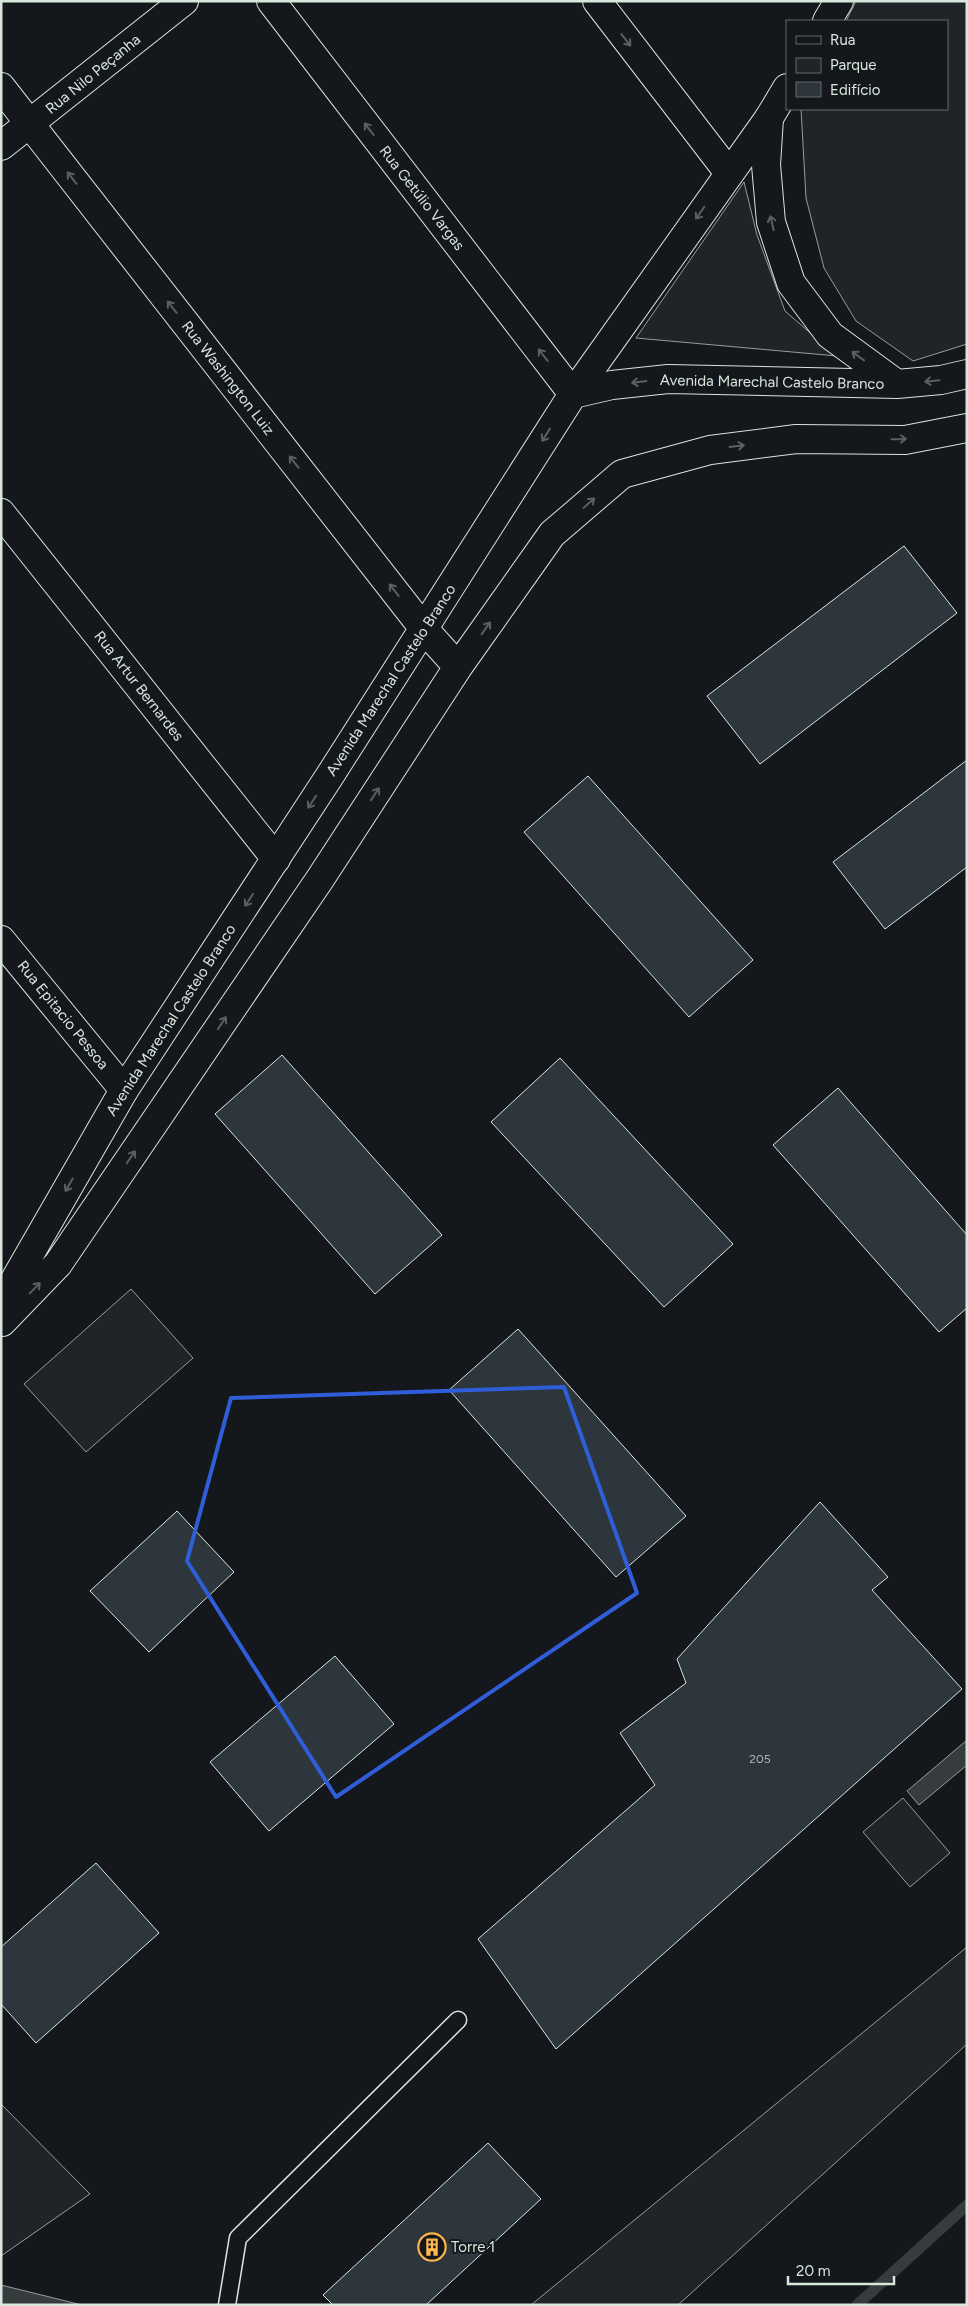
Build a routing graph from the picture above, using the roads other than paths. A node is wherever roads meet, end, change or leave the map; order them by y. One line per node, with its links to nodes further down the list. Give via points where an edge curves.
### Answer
1 (184, 1): 9 (street, Rua Nilo Peçanha)
2 (271, 1): 14 (street, Rua Getúlio Vargas, one-way to 2)
3 (597, 1): 11 (street, one-way to 11)
4 (839, 1): 5 (street)
5 (828, 20)
6 (1, 87): 9 (street, Rua Washington Luiz)
7 (786, 90): 8 (street)
8 (769, 118): 11 (street); 13 (street, one-way to 8, via 830,335 791,283 771,222 766,165)
9 (30, 124): 10 (street, Rua Nilo Peçanha); 17 (street, Rua Washington Luiz, one-way to 9)
10 (1, 146)
11 (729, 173): 14 (street, one-way to 14)
12 (967, 374): 13 (street, Avenida Marechal Castelo Branco, one-way to 13)
13 (897, 384): 14 (street, Avenida Marechal Castelo Branco, one-way to 14, via 668,379 612,385)
14 (573, 394): 17 (street, Avenida Marechal Castelo Branco, one-way to 17)
15 (967, 428): 18 (street, one-way to 15, via 552,534 622,474 710,450 796,439 905,440)
16 (1, 513): 19 (street, Rua Artur Bernardes)
17 (424, 629): 18 (street, Rua Washington Luiz); 19 (street, Avenida Marechal Castelo Branco, one-way to 19)
18 (458, 667): 23 (street, one-way to 18, via 58,1264 320,879)
19 (276, 859): 21 (street, Avenida Marechal Castelo Branco, one-way to 21)
20 (1, 940): 21 (street, Rua Epitacio Pessoa)
21 (124, 1090): 22 (street, Avenida Marechal Castelo Branco, one-way to 22)
22 (1, 1304)
23 (1, 1323)
24 (458, 2020): 25 (lane, via 238,2238)
25 (227, 2305)

